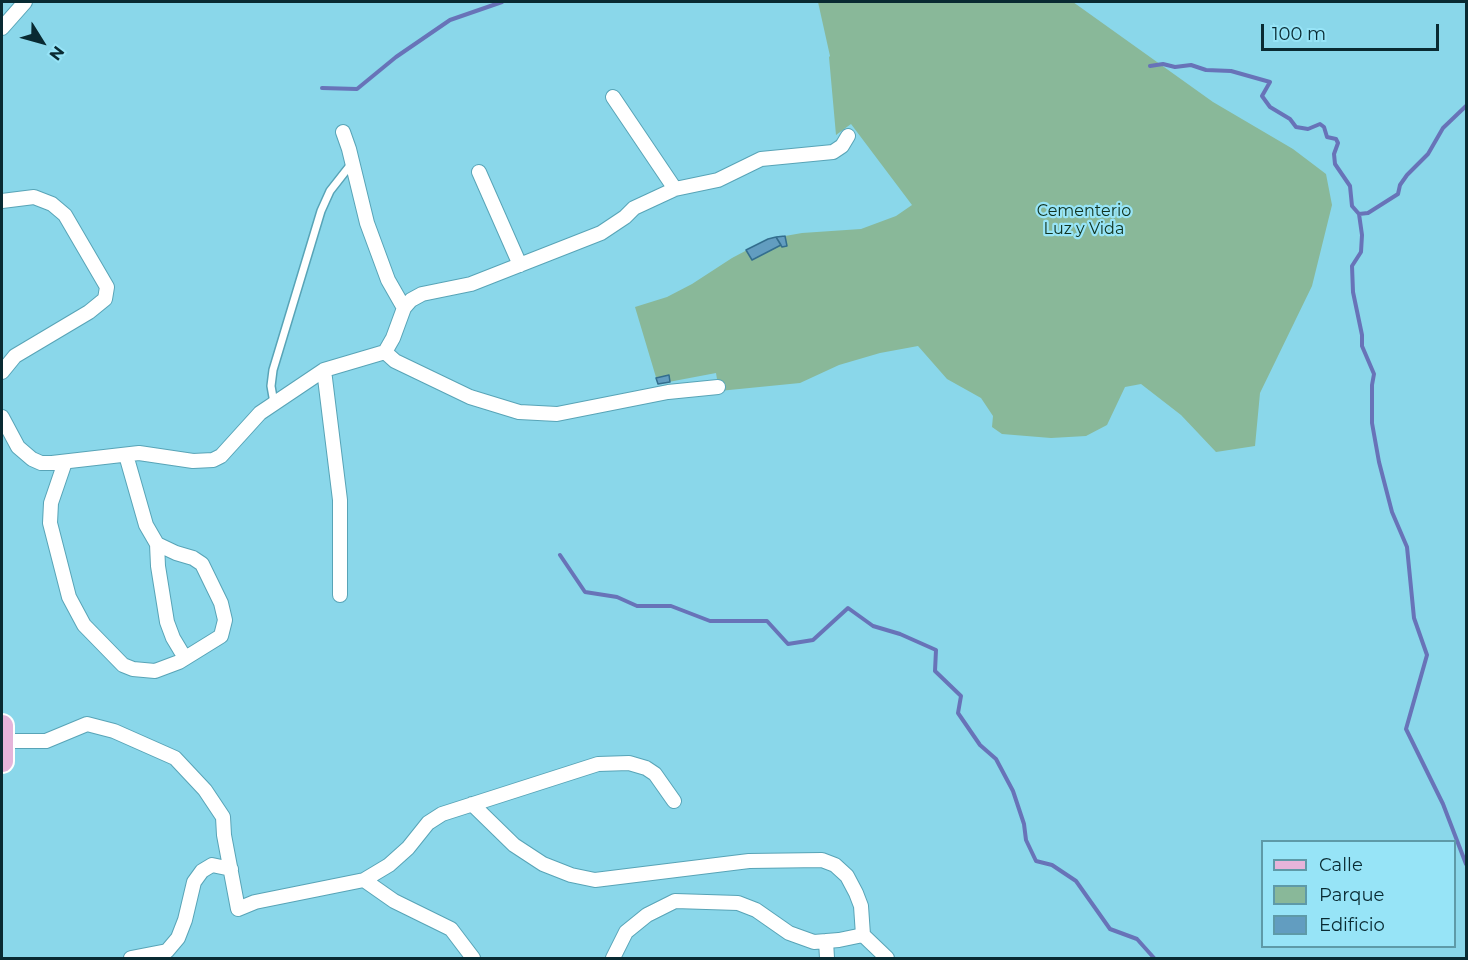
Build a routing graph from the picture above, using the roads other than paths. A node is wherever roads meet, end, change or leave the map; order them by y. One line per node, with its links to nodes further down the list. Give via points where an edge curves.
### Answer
1 (25, 2): 2 (street)
2 (2, 28)
3 (613, 97): 8 (street)
4 (343, 132): 6 (street)
5 (848, 136): 8 (street, via 833,152 761,159 718,180)
6 (352, 163): 11 (street, via 367,223 388,280); 16 (lane, via 330,191 321,211 273,370)
7 (479, 172): 10 (street)
8 (675, 189): 10 (street, via 634,208 601,233)
9 (2, 201): 14 (street, via 34,197 52,204 65,215 107,287 105,299 89,312 15,356)
10 (520, 265): 11 (street, via 471,284 422,294)
11 (404, 308): 12 (street)
12 (386, 352): 13 (street); 15 (street, via 470,397 519,412 558,414 668,392)
13 (324, 370): 16 (street); 21 (street, via 340,500)
14 (2, 372)
15 (718, 387)
16 (274, 403): 18 (street, via 213,460)
17 (2, 417): 19 (street, via 18,447 32,459 41,463)
18 (126, 455): 19 (street); 20 (street, via 146,525)
19 (65, 462): 22 (street, via 51,503 50,523 69,597 84,625 123,665 133,669 155,671)
20 (157, 544): 22 (street, via 167,622); 22 (street, via 202,564 225,620 221,636)
21 (340, 595)
22 (185, 658)
23 (2, 742): 26 (street, via 46,741 87,724 114,730 175,758 205,790 223,817)
24 (674, 801): 25 (street, via 655,774 629,763 598,764)
25 (472, 804): 27 (street, via 442,814 389,865); 28 (street, via 514,845 543,864 595,880 749,861 822,860 847,876 861,906)
26 (231, 868): 27 (street, via 238,909 255,902); 30 (street, via 212,866 202,871 194,882 178,938 167,951)
27 (364, 880): 31 (street, via 394,901 450,928)
28 (863, 935): 29 (street); 34 (street)
29 (826, 941): 32 (street, via 814,942 789,933 756,910 738,903 675,901 647,915 626,932); 33 (street)
30 (131, 958)
31 (473, 958)
32 (613, 958)
33 (827, 958)
34 (887, 958)

